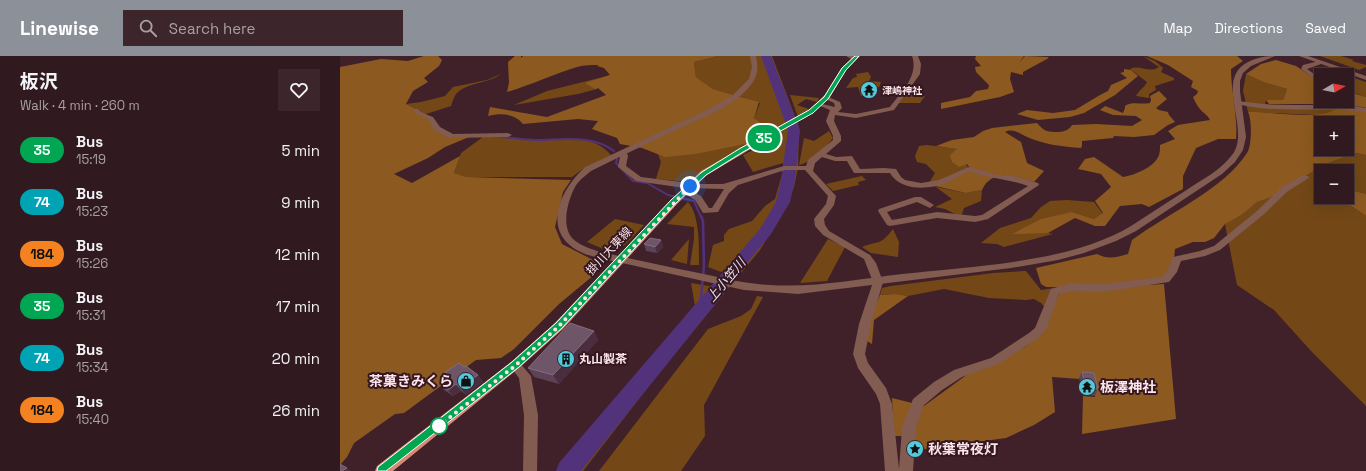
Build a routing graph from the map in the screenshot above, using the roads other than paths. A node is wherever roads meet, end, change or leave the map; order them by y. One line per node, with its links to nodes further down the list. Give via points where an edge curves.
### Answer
1 (753, 56): 18 (street, via 753,77 735,96)
2 (916, 56): 16 (street, via 917,74 892,109 856,116)
3 (1272, 56): 12 (street, via 1253,62 1240,70 1236,80)
4 (1302, 56): 7 (street)
5 (1309, 56): 9 (street)
6 (853, 57): 10 (main road, 掛川大東線)
7 (1319, 63): 8 (street, via 1305,66 1304,69); 9 (street)
8 (1314, 77)
9 (1366, 77)
10 (826, 98): 13 (main road, 掛川大東線); 16 (street, via 837,102 839,108)
11 (1354, 102): 14 (street)
12 (1238, 103): 14 (street, via 1273,107); 26 (street, via 1242,136 1240,147 1232,160 1220,172 1133,229 1113,239 1081,251 1043,260)
13 (820, 104): 16 (street, via 830,106); 23 (main road, 掛川大東線, via 798,120 711,169)
14 (1366, 109)
15 (416, 110): 17 (street, via 431,118 437,128 452,136)
16 (833, 112): 19 (street, via 830,121 837,141)
17 (508, 135)
18 (623, 153): 23 (street, via 622,167 640,179); 25 (street, via 588,170 576,179 568,191 562,222 566,235 573,243 585,250)
19 (822, 155): 20 (street, via 811,162); 24 (street, via 835,159 849,158 857,171 893,171 896,179 914,185 930,186 969,169 997,178 1014,178 1035,185 985,217 968,219 937,216 890,224 882,212 918,199)
20 (808, 168): 22 (street, via 784,168); 26 (street, via 811,175 832,196 831,204 818,219 820,226 831,237 867,257)
21 (1305, 178): 31 (street, via 1285,189 1217,248 1177,259 1172,272 1165,280 1102,288 1072,287 1055,292 1040,330 1034,336 995,361 958,373 918,403 909,428)
22 (731, 185): 23 (street); 23 (street, via 715,210 710,212 706,211 699,197)
23 (686, 189): 25 (main road, 掛川大東線)
24 (930, 205)
25 (621, 260): 26 (street, via 769,289 812,289); 27 (main road, 掛川大東線, via 559,326)
26 (878, 282): 30 (street, via 864,324 859,354 862,365 882,392 886,404)
27 (516, 365): 28 (main road, 掛川大東線); 29 (street, via 525,376 530,409)
28 (382, 471)
29 (530, 471)
30 (892, 471)
31 (906, 471)

